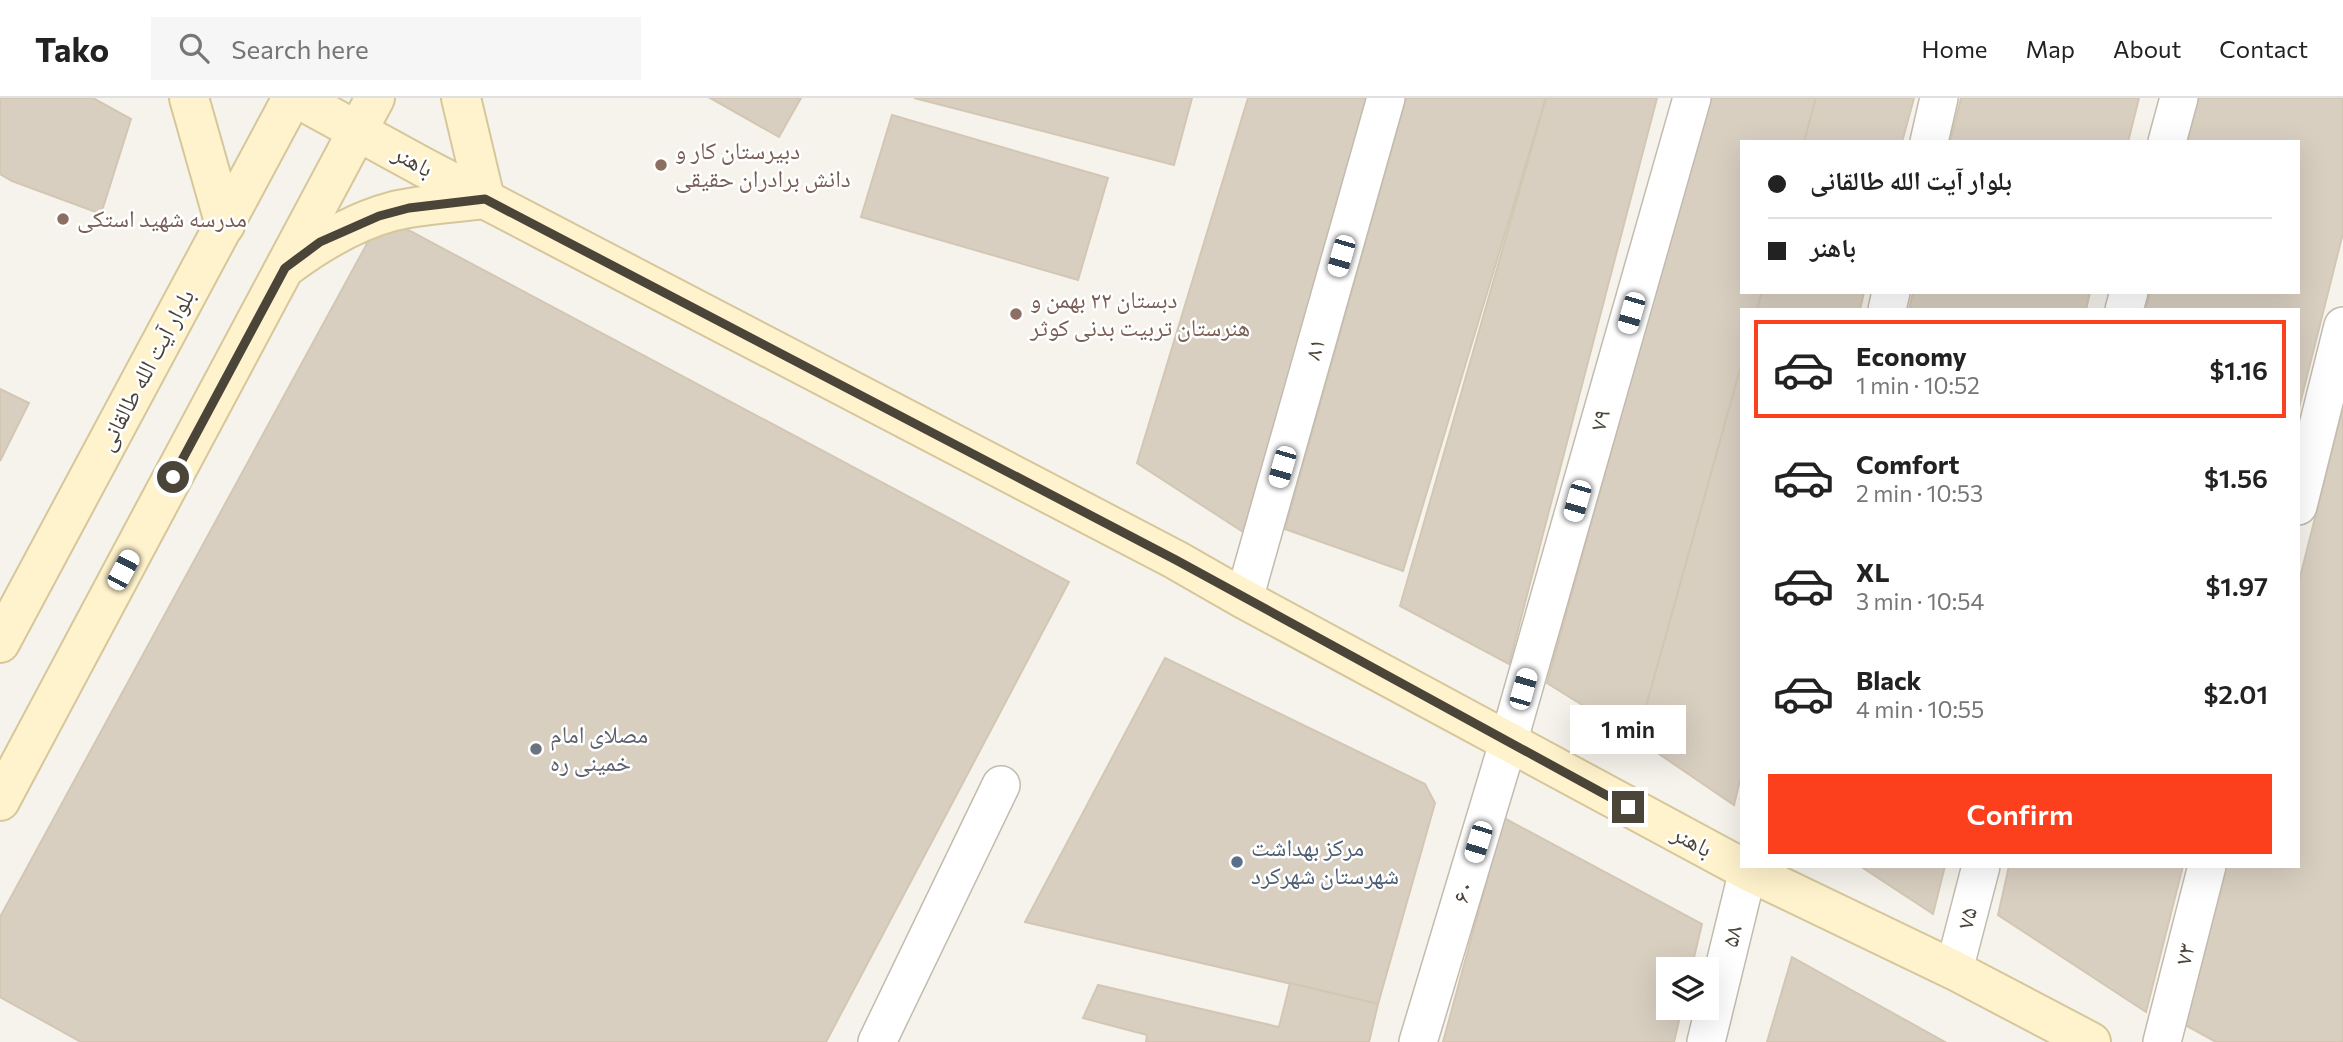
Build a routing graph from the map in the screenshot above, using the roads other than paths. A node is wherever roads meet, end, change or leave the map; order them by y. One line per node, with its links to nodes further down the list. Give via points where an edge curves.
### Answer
1 (189, 98): 12 (main road)
2 (295, 98): 8 (main road, باهنر); 12 (main road, بلوار آیت الله طالقانی)
3 (461, 98): 11 (main road)
4 (1386, 98): 16 (street, ۸۱)
5 (1692, 98): 18 (street, ۷۹)
6 (1939, 98): 9 (street)
7 (2179, 98): 10 (street)
8 (367, 114): 11 (main road, باهنر); 13 (main road)
9 (1928, 140)
10 (2168, 140)
11 (485, 199): 13 (main road, via 379,216 320,242); 16 (main road, باهنر)
12 (225, 225): 17 (main road, بلوار آیت الله طالقانی)
13 (285, 268): 20 (main road)
14 (2343, 326): 15 (street)
15 (2300, 498)
16 (1244, 599): 18 (main road, باهنر)
17 (0, 643)
18 (1508, 743): 21 (main road, باهنر); 27 (street, ۶۰)
19 (1001, 785): 26 (street)
20 (0, 802)
21 (1740, 865)
22 (1980, 868): 25 (street, ۷۵)
23 (2206, 868): 30 (street, ۷۳)
24 (1748, 869): 25 (main road, باهنر); 28 (street, ۵۸)
25 (1954, 970): 29 (main road, باهنر)
26 (877, 1042)
27 (1418, 1042)
28 (1706, 1042)
29 (2091, 1042)
30 (2162, 1042)

